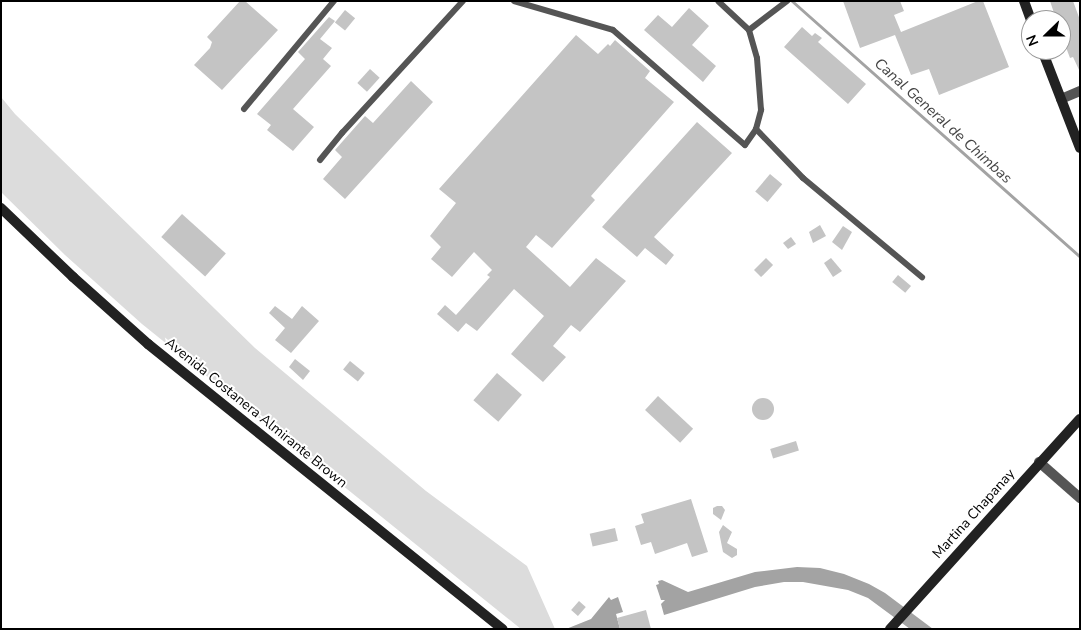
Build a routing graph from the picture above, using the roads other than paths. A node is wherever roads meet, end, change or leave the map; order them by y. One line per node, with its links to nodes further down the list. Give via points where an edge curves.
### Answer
1 (334, 1): 10 (lane)
2 (463, 1): 13 (lane)
3 (514, 1): 11 (lane, via 613,30 745,146)
4 (718, 1): 6 (lane)
5 (787, 1): 6 (lane)
6 (748, 30): 11 (lane, via 757,58 761,88 761,110)
7 (1046, 60): 9 (main road)
8 (1080, 91): 9 (street)
9 (1061, 99): 12 (main road)
10 (244, 110)
11 (756, 129): 15 (lane, via 802,178)
12 (1080, 148)
13 (320, 160)
14 (1, 208): 20 (main road, Avenida Costanera Almirante Brown, via 148,344)
15 (922, 276)
16 (1080, 419): 17 (main road, Martina Chapanay)
17 (1039, 462): 18 (street); 19 (main road, Martina Chapanay)
18 (1080, 498)
19 (893, 625)
20 (503, 629)

